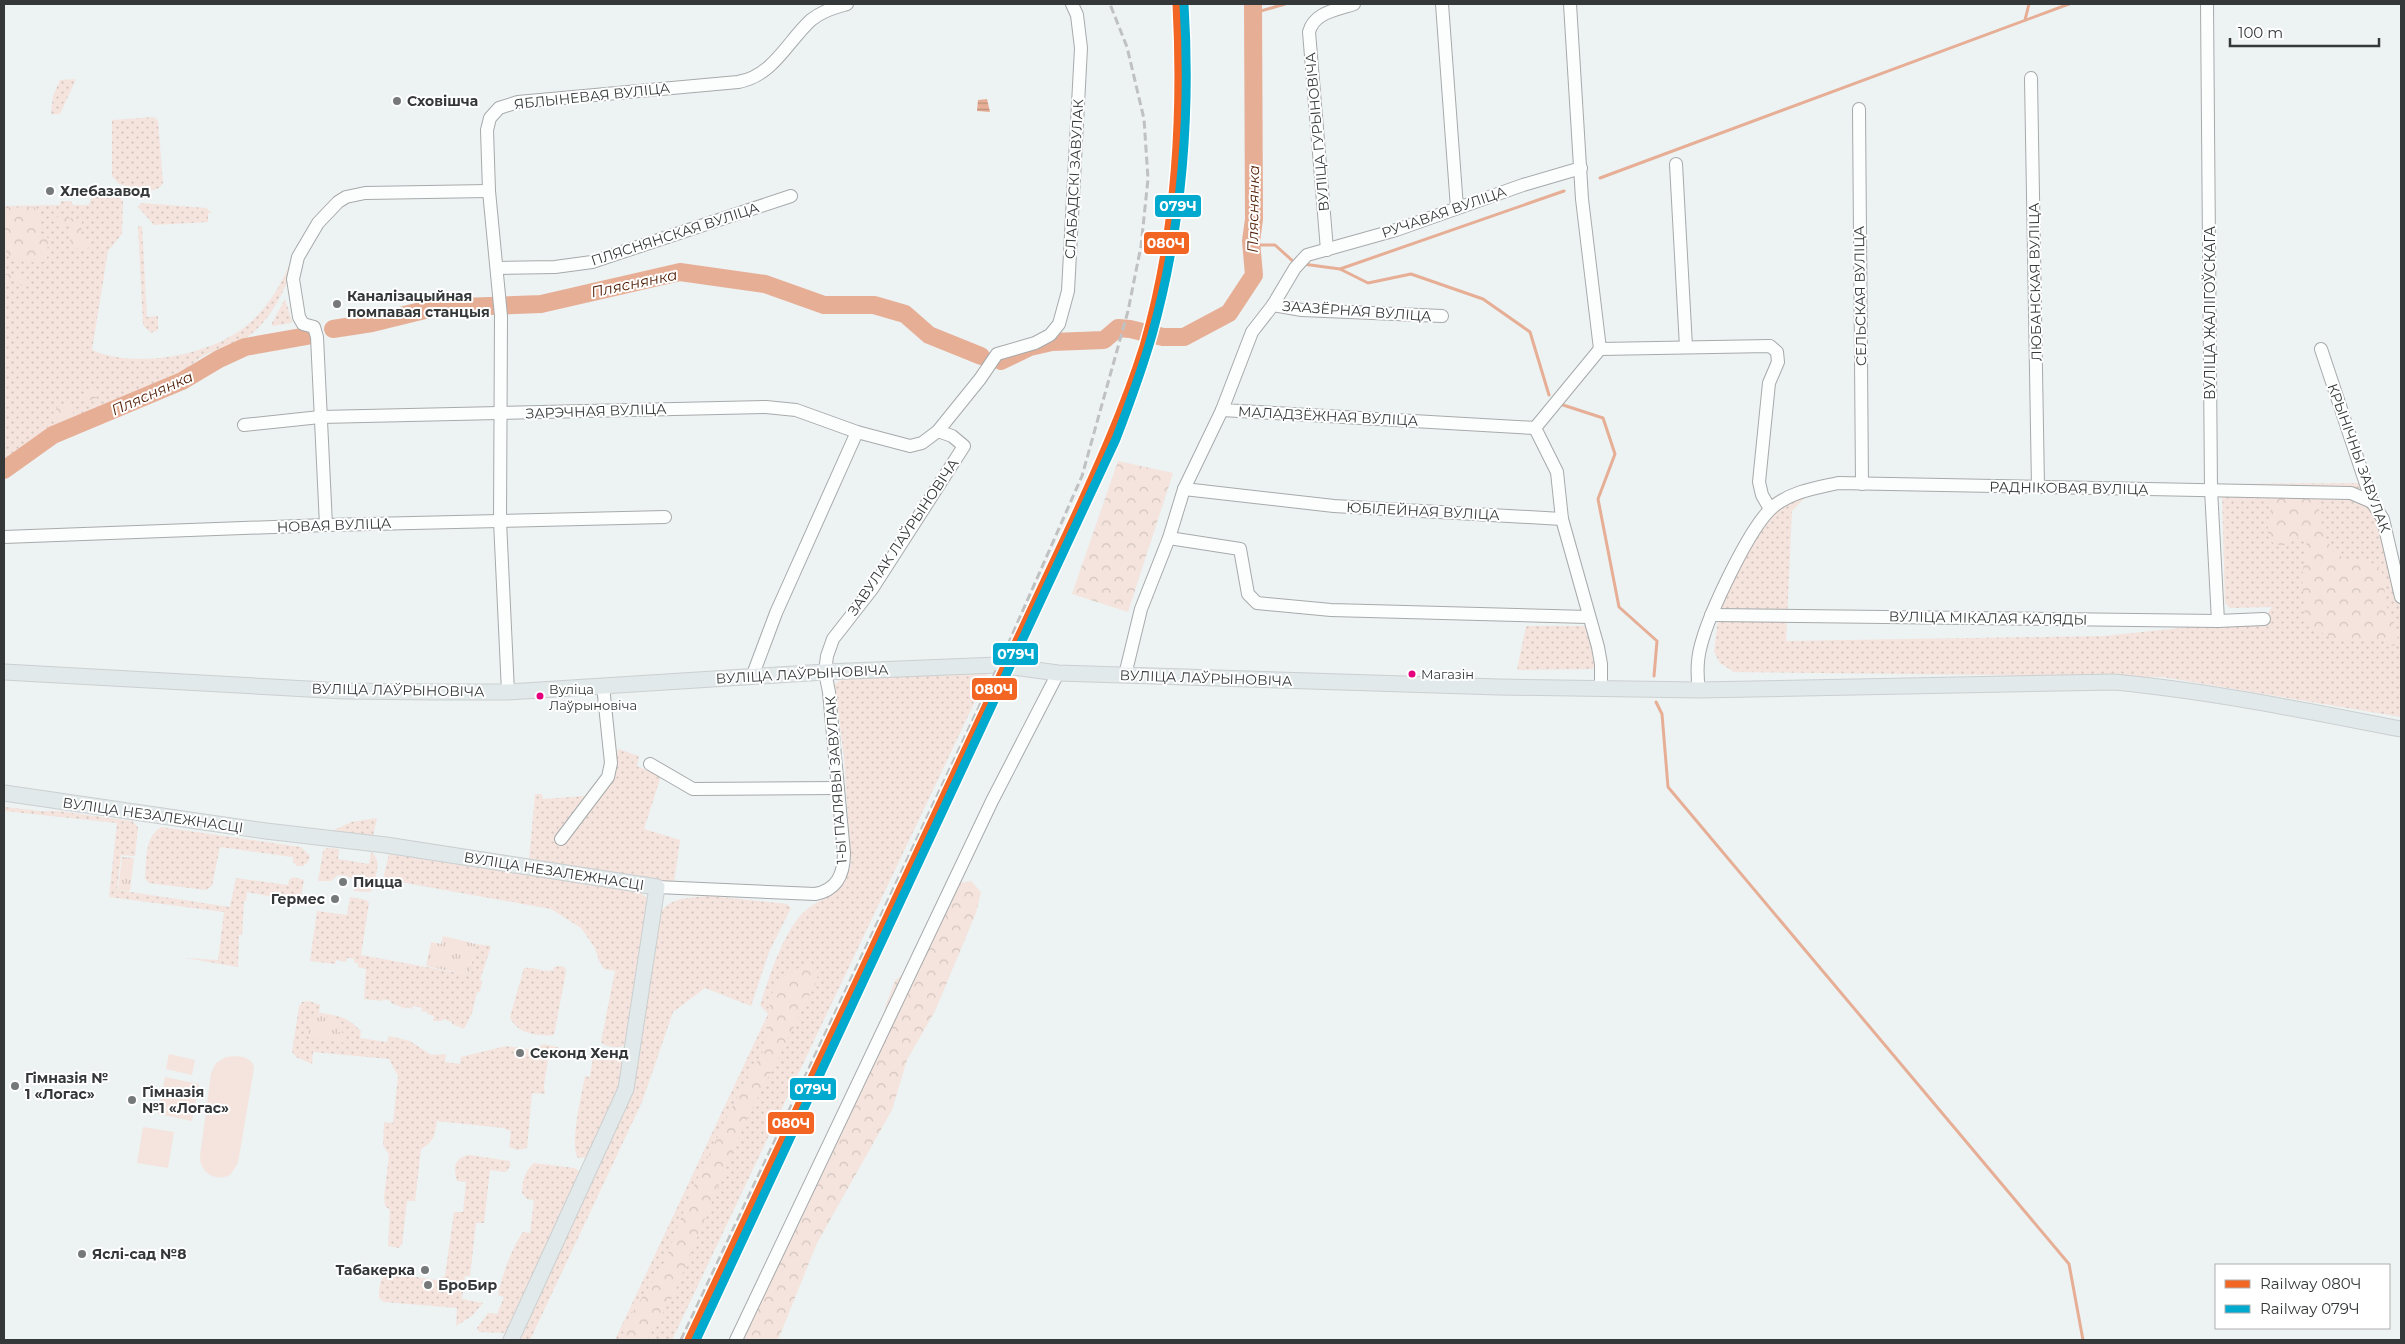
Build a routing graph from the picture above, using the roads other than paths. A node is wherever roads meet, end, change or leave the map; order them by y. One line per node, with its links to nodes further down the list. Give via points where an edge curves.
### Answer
1 (847, 4): 11 (street, ЯБЛЫНЕВАЯ ВУЛІЦА, via 827,10 812,20 773,64 747,80 518,102 498,108 486,130)
2 (1072, 4): 27 (street, СЛАБАДСКІ ЗАВУЛАК, via 1081,48 1068,291 1058,324 1050,335 1035,343 997,354)
3 (1354, 4): 14 (street, ВУЛІЦА ГУРЫНОВІЧА, via 1316,17 1311,24 1308,42)
4 (1442, 4): 13 (street)
5 (1570, 4): 10 (street)
6 (2207, 4): 32 (street, ВУЛІЦА ЖАЛІГОЎСКАГА)
7 (2031, 78): 30 (street, ЛЮБАНСКАЯ ВУЛІЦА)
8 (1859, 109): 29 (street, СЕЛЬСКАЯ ВУЛІЦА)
9 (1676, 164): 19 (street)
10 (1581, 168): 13 (street, РУЧАВАЯ ВУЛІЦА); 20 (street)
11 (489, 191): 16 (street, ЯБЛЫНЕВАЯ ВУЛІЦА); 24 (street, via 365,193 346,197 332,207 304,245 293,279 298,317 303,324 314,327 317,337)
12 (791, 196): 16 (street, ПЛЯСНЯНСКАЯ ВУЛІЦА, via 592,262)
13 (1457, 208): 14 (street, РУЧАВАЯ ВУЛІЦА)
14 (1327, 250): 15 (street, РУЧАВАЯ ВУЛІЦА)
15 (1307, 255): 17 (street, МАЛАДЗЁЖНАЯ ВУЛІЦА, via 1295,268)
16 (497, 268): 23 (street, ЯБЛЫНЕВАЯ ВУЛІЦА, via 501,300)
17 (1273, 305): 18 (street, ЗААЗЁРНАЯ ВУЛІЦА, via 1302,310); 22 (street, МАЛАДЗЁЖНАЯ ВУЛІЦА, via 1252,332)
18 (1442, 316)
19 (1686, 347): 20 (street); 34 (street, via 1765,345 1777,352 1778,362 1769,383 1759,482)
20 (1600, 349): 26 (street)
21 (2321, 349): 33 (street, КРЫНІЧНЫ ЗАВУЛАК)
22 (1222, 410): 26 (street, МАЛАДЗЁЖНАЯ ВУЛІЦА); 31 (street)
23 (499, 414): 24 (street, ЗАРЭЧНАЯ ВУЛІЦА); 28 (street, ЗАРЭЧНАЯ ВУЛІЦА, via 781,407); 37 (street, ЯБЛЫНЕВАЯ ВУЛІЦА)
24 (320, 417): 25 (street, ЗАРЭЧНАЯ ВУЛІЦА); 38 (street)
25 (244, 425)
26 (1535, 428): 36 (street, via 1557,472)
27 (938, 431): 28 (street, ЗАРЭЧНАЯ ВУЛІЦА, via 922,443 910,446); 47 (street, ЗАВУЛАК ЛАЎРЫНОВІЧА, via 952,436 964,446 872,589 833,638)
28 (858, 432): 50 (street, via 776,613)
29 (1862, 484): 30 (street, РАДНІКОВАЯ ВУЛІЦА); 34 (street, РАДНІКОВАЯ ВУЛІЦА, via 1838,483 1808,489)
30 (2038, 486): 32 (street, РАДНІКОВАЯ ВУЛІЦА)
31 (1184, 489): 36 (street, ЮБІЛЕЙНАЯ ВУЛІЦА, via 1334,506); 40 (street)
32 (2211, 489): 33 (street, РАДНІКОВАЯ ВУЛІЦА, via 2350,493); 45 (street, ВУЛІЦА ЖАЛІГОЎСКАГА)
33 (2372, 502): 41 (street, КРЫНІЧНЫ ЗАВУЛАК, via 2383,519)
34 (1770, 509): 42 (street, via 1754,530)
35 (665, 517): 37 (street, НОВАЯ ВУЛІЦА)
36 (1562, 519): 43 (street)
37 (500, 521): 38 (street, НОВАЯ ВУЛІЦА); 54 (street, ЯБЛЫНЕВАЯ ВУЛІЦА)
38 (326, 525): 39 (street, НОВАЯ ВУЛІЦА)
39 (4, 538)
40 (1169, 538): 43 (street, via 1240,549 1248,594 1257,602 1331,610); 49 (street, via 1141,609)
41 (2401, 597)
42 (1711, 615): 45 (street, ВУЛІЦА МІКАЛАЯ КАЛЯДЫ); 53 (street, via 1701,645 1697,675)
43 (1588, 617): 52 (street, via 1600,655)
44 (2264, 619): 45 (street, ВУЛІЦА МІКАЛАЯ КАЛЯДЫ)
45 (2218, 621)
46 (4, 672): 54 (main road, ВУЛІЦА ЛАЎРЫНОВІЧА, via 344,691)
47 (825, 672): 48 (main road, ВУЛІЦА ЛАЎРЫНОВІЧА, via 998,665); 50 (main road, ВУЛІЦА ЛАЎРЫНОВІЧА); 57 (street, 1-Ы ПАЛЯВЫ ЗАВУЛАК)
48 (1058, 673): 49 (main road, ВУЛІЦА ЛАЎРЫНОВІЧА); 62 (street, via 992,800)
49 (1125, 675): 52 (main road, ВУЛІЦА ЛАЎРЫНОВІЧА)
50 (752, 677): 51 (main road, ВУЛІЦА ЛАЎРЫНОВІЧА)
51 (603, 686): 54 (main road, ВУЛІЦА ЛАЎРЫНОВІЧА); 59 (street, via 611,763 608,777)
52 (1601, 688): 53 (main road, ВУЛІЦА ЛАЎРЫНОВІЧА)
53 (1699, 690): 55 (main road, ВУЛІЦА ЛАЎРЫНОВІЧА, via 2114,682 2208,693)
54 (508, 692)
55 (2401, 729)
56 (650, 764): 57 (street, via 693,788)
57 (838, 788): 60 (street, 1-Ы ПАЛЯВЫ ЗАВУЛАК, via 844,863 838,880 828,890 807,894)
58 (4, 793): 60 (main road, ВУЛІЦА НЕЗАЛЕЖНАСЦІ)
59 (561, 838)
60 (657, 887): 61 (main road, ВУЛІЦА НЕЗАЛЕЖНАСЦІ, via 626,1089)
61 (511, 1340)
62 (736, 1340)

